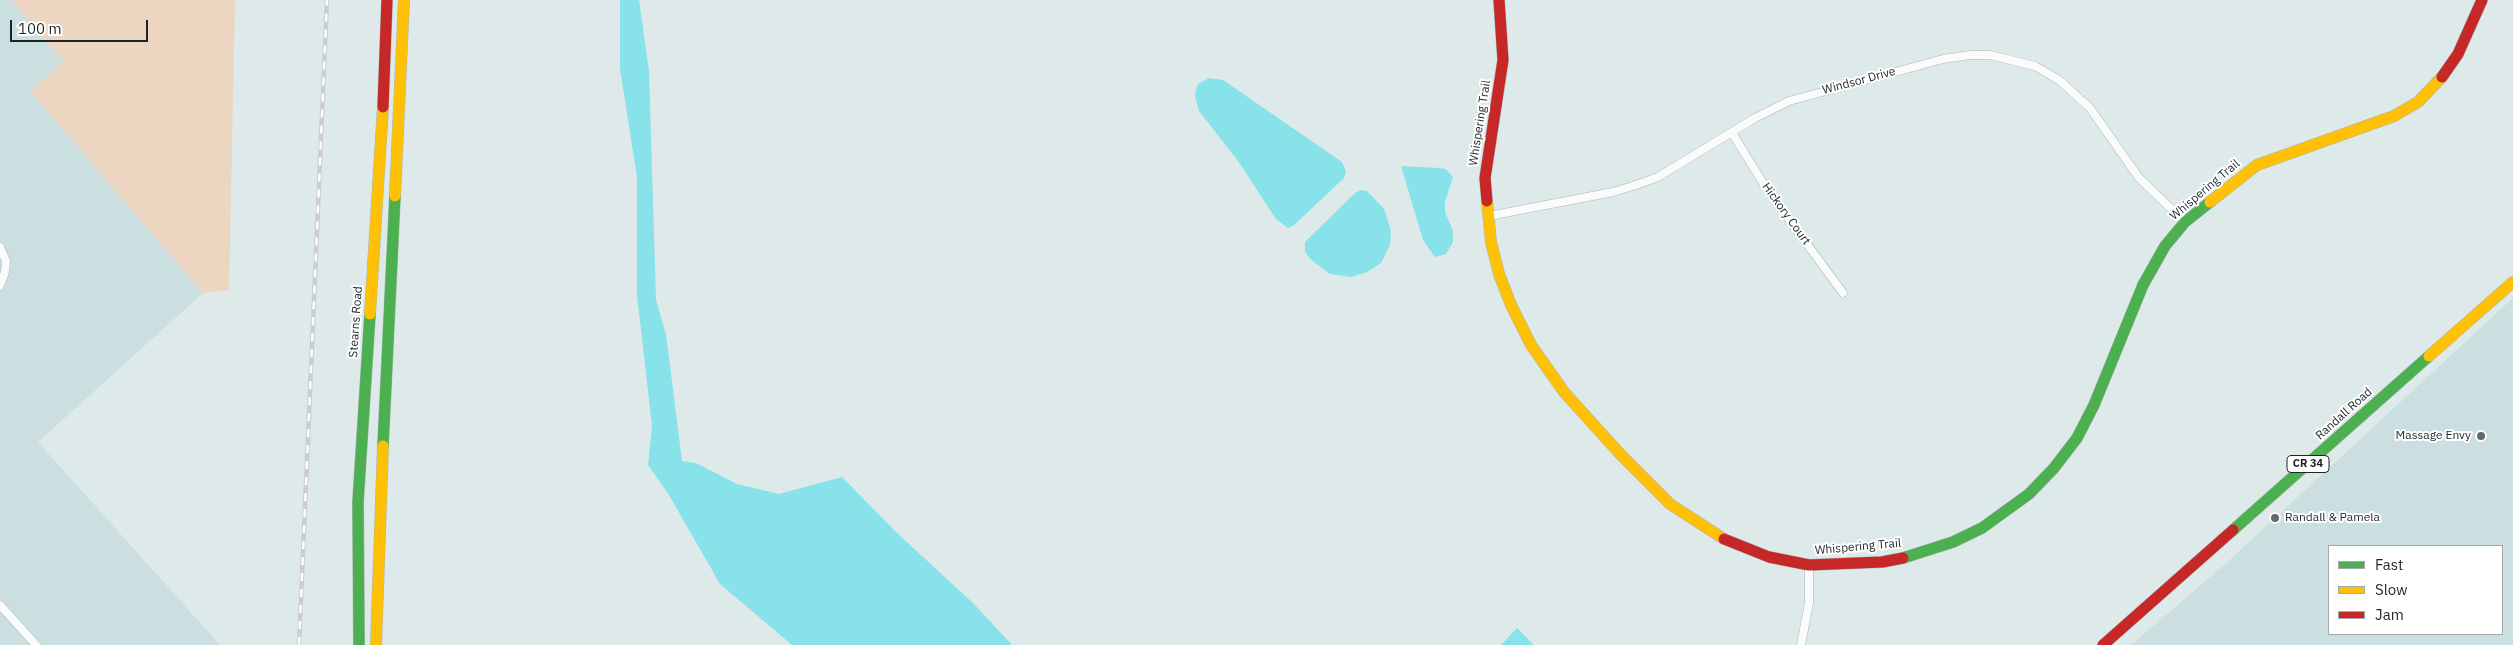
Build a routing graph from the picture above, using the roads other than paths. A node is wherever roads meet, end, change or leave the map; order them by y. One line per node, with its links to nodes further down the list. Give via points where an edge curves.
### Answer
1 (388, 0): 15 (main road, Stearns Road, via 358,502)
2 (404, 0): 16 (main road)
3 (1500, 0): 6 (main road, Whispering Trail, via 1503,60 1485,178)
4 (2482, 0): 7 (main road, Whispering Trail, via 2458,54 2440,80 2418,102 2394,116 2256,165)
5 (1732, 133): 6 (street, Windsor Drive, via 1658,177 1633,186); 7 (street, Windsor Drive, via 1789,101 1841,86 1943,59 1970,55 2009,59 2035,66 2075,92 2090,108 2138,178); 11 (street, Hickory Court, via 1768,191)
6 (1489, 216): 12 (main road, Whispering Trail, via 1499,274 1531,345 1564,392 1621,456 1670,504 1714,534 1769,557)
7 (2185, 222): 12 (main road, Whispering Trail, via 2165,246 2143,285 2094,405 2077,438 2032,492 1982,528 1911,556 1882,562)
8 (0, 247): 10 (street, via 6,265)
9 (2513, 282): 18 (main road, Randall Road / CR 34)
10 (0, 284)
11 (1844, 293)
12 (1809, 565): 17 (street, via 1809,603)
13 (0, 605): 14 (street)
14 (36, 645)
15 (359, 645)
16 (376, 645)
17 (1801, 645)
18 (2103, 645)

